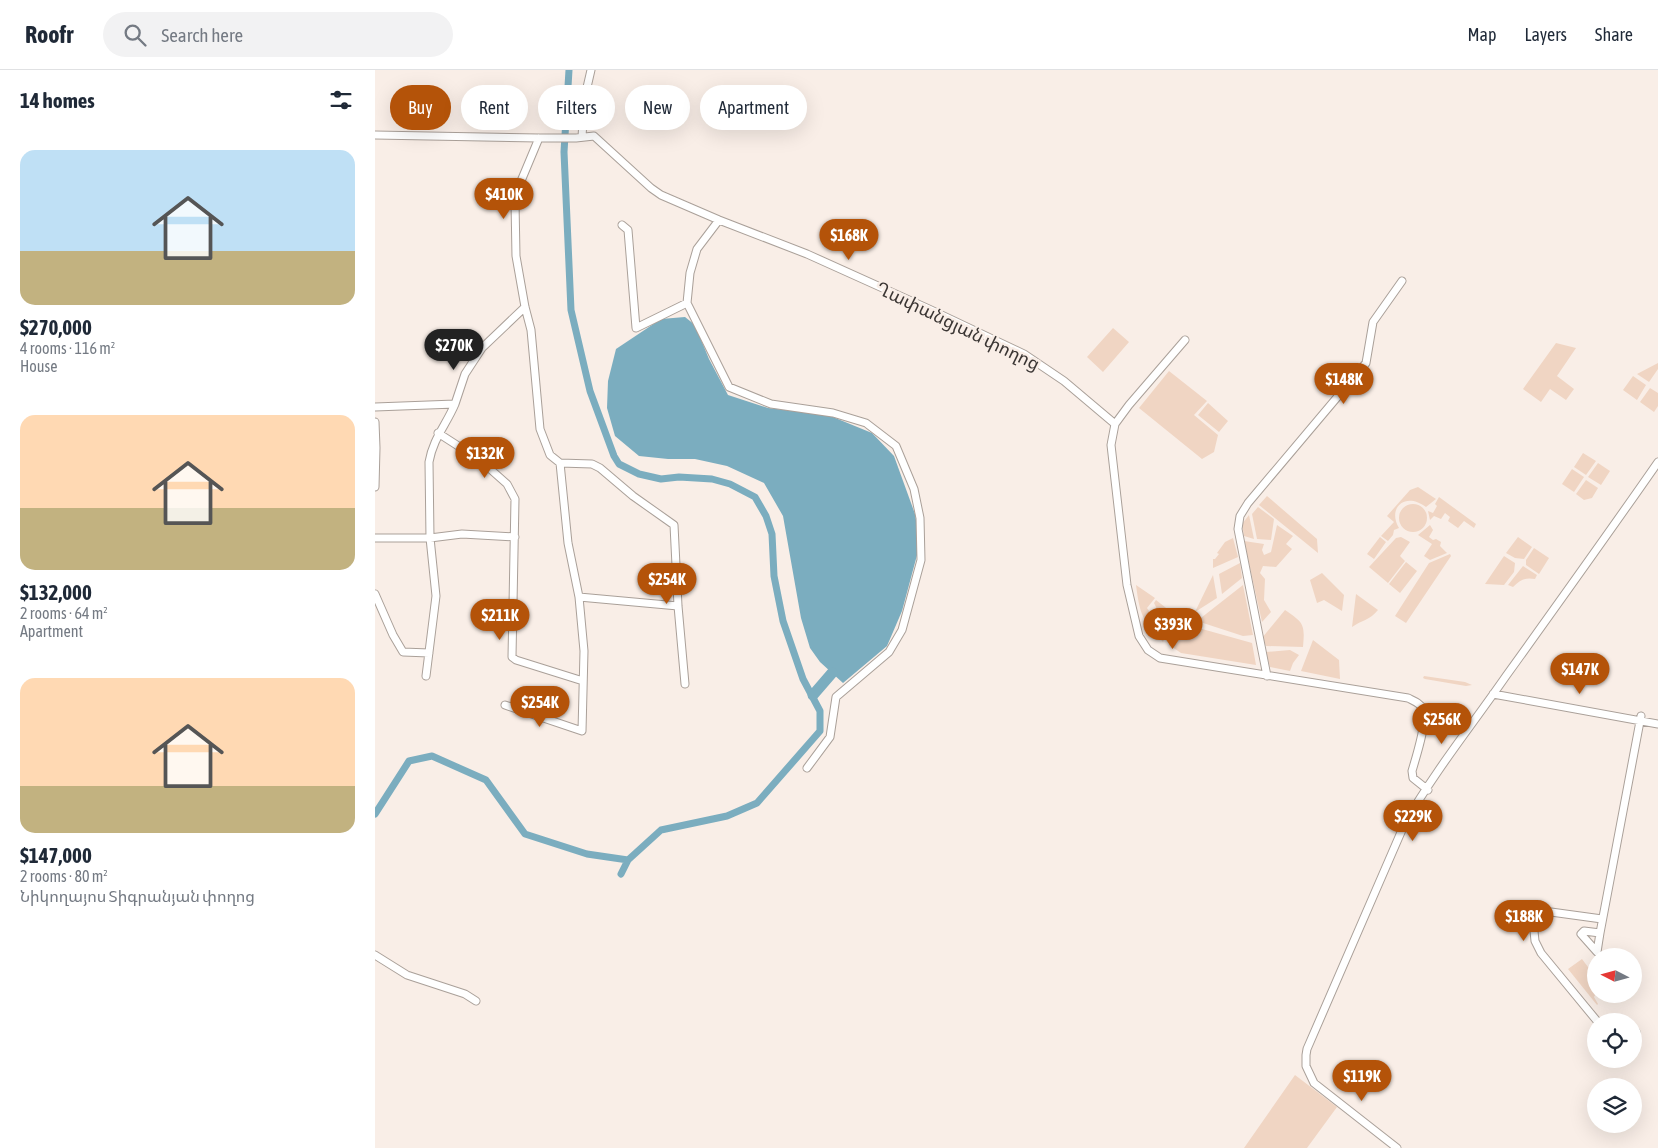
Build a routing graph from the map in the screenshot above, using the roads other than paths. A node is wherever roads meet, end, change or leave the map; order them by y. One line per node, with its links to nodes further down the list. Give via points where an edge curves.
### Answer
1 (591, 70): 3 (street)
2 (375, 135): 4 (street)
3 (579, 137): 4 (street); 5 (street, Ղափանցյան փողոց, via 594,136 661,195)
4 (539, 138): 9 (street, via 515,202 516,256)
5 (719, 220): 8 (street, via 697,249 690,273); 14 (street, Ղափանցյան փողոց, via 807,254 1023,354 1064,382)
6 (622, 225): 8 (street, via 628,230 636,328)
7 (1402, 281): 28 (street, via 1373,322 1366,363 1248,502 1240,516 1238,529)
8 (687, 303): 36 (street, via 729,387 771,404 833,413 866,423 896,446 914,489 920,518 921,560 902,630 889,652 836,697 830,737)
9 (525, 307): 11 (street, via 482,348 465,374); 17 (street, via 531,330 540,429 550,455)
10 (1185, 340): 14 (street)
11 (455, 404): 12 (street); 15 (street)
12 (375, 407)
13 (375, 422): 19 (street)
14 (1115, 424): 28 (street, via 1111,455 1127,585 1139,636 1148,650 1161,658)
15 (438, 433): 20 (street, via 480,460 507,484 515,499); 22 (street, via 429,462)
16 (1658, 462): 31 (street)
17 (560, 463): 24 (street, via 567,542); 25 (street, via 592,464 600,468 674,525)
18 (1658, 468): 31 (street)
19 (375, 488)
20 (515, 537): 22 (street, via 462,534); 29 (street, via 512,657)
21 (375, 538): 22 (street)
22 (431, 538): 26 (street, via 435,596)
23 (375, 594): 26 (street, via 403,652)
24 (579, 597): 25 (street); 29 (street)
25 (678, 606): 30 (street)
26 (429, 652): 27 (street)
27 (426, 676)
28 (1267, 676): 37 (street, via 1417,702 1425,719 1412,771 1413,778)
29 (583, 681): 32 (street, via 582,730)
30 (685, 684)
31 (1496, 693): 33 (street); 37 (street)
32 (505, 705)
33 (1640, 718): 34 (street); 35 (street); 38 (street)
34 (1658, 719)
35 (1658, 724)
36 (807, 768)
37 (1427, 789): 43 (street, via 1405,823 1309,1053)
38 (1603, 919): 39 (street); 42 (street, via 1551,912 1543,915 1535,931 1535,941 1541,953)
39 (1600, 933)
40 (375, 955): 41 (street, via 407,975 465,994)
41 (475, 1001)
42 (1590, 1013)
43 (1308, 1065): 44 (street, via 1315,1082); 45 (street, via 1319,1081)
44 (1397, 1148)
45 (1403, 1148)

